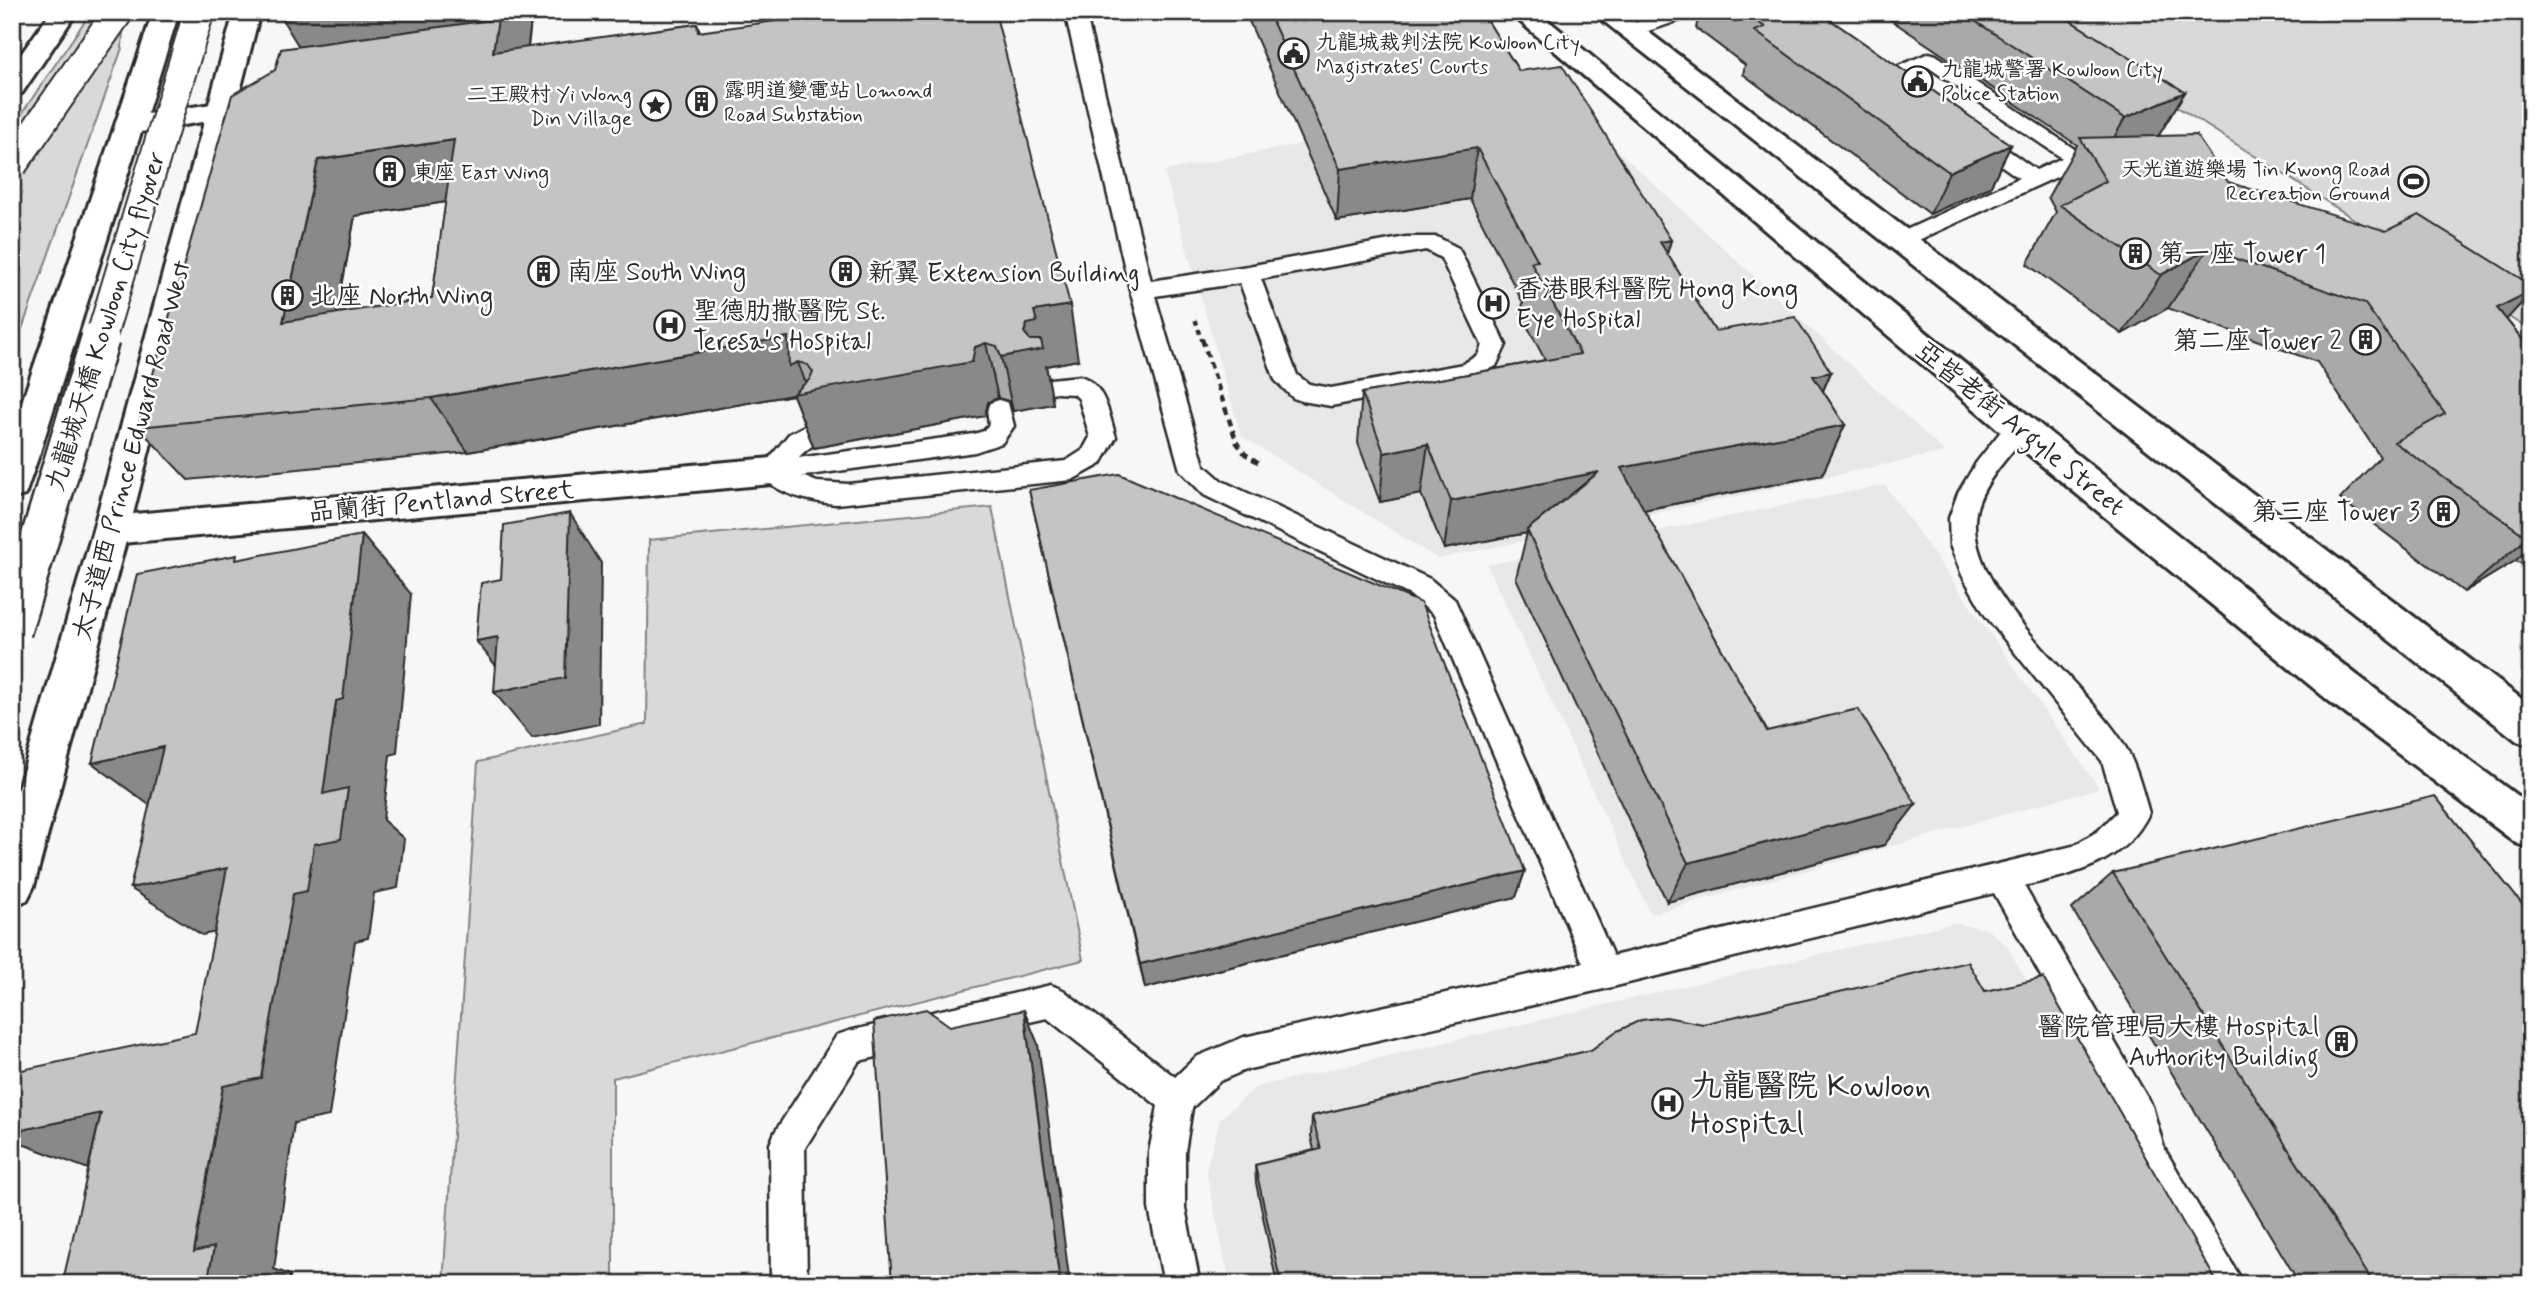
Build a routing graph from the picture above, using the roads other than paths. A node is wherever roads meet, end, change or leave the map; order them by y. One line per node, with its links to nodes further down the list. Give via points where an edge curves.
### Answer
1 (64, 12): 11 (main road)
2 (118, 12): 17 (main road, bridge)
3 (166, 12): 16 (main road)
4 (199, 12): 30 (main road, 九龍城天橋 Kowloon City flyover, bridge)
5 (247, 12): 14 (main road, 太子道西 Prince Edward Road West)
6 (1075, 12): 21 (lane)
7 (1522, 12): 24 (main road, 亞皆老街 Argyle Street)
8 (1605, 12): 10 (main road)
9 (1685, 12): 10 (lane)
10 (1630, 31): 19 (main road)
11 (12, 87)
12 (285, 100): 14 (main road)
13 (1924, 100): 18 (lane, via 1891,76 1929,60 2078,159)
14 (221, 112): 16 (main road); 29 (main road, 太子道西 Prince Edward Road West)
15 (1957, 124): 18 (lane)
16 (131, 125): 26 (main road)
17 (12, 165)
18 (2035, 179): 19 (lane)
19 (1901, 241): 31 (main road)
20 (1248, 274): 20 (lane, via 1429,242 1450,253 1494,345 1489,360 1469,371 1331,397 1302,391 1287,380); 21 (lane)
21 (1142, 290): 35 (lane, via 1193,470 1213,488 1420,587 1446,608)
22 (1049, 386): 27 (lane, via 1080,385 1090,395 1103,437 1092,457 1072,470 848,494 818,494)
23 (999, 409): 27 (lane, via 1002,426 993,437 975,443)
24 (2018, 427): 32 (main road, 亞皆老街 Argyle Street, via 2348,693); 33 (lane, via 1970,491 1960,535 1968,560 2000,615 2085,714 2113,754 2134,813 2119,834 2098,850)
25 (818, 428): 27 (lane, via 798,441)
26 (18, 456): 28 (main road)
27 (772, 471): 29 (main road, 品蘭街 Pentland Street)
28 (12, 486)
29 (111, 530): 34 (main road, 太子道西 Prince Edward Road West)
30 (12, 631)
31 (2531, 729)
32 (2531, 830)
33 (2002, 878): 35 (lane); 39 (lane, via 2140,1118 2148,1154)
34 (12, 887)
35 (1604, 974): 36 (lane, via 1244,1054 1208,1069)
36 (1176, 1099): 37 (lane, via 1051,1002 849,1047 787,1144); 38 (lane, via 1167,1152 1167,1208)
37 (789, 1284)
38 (1182, 1284)
39 (2225, 1284)

